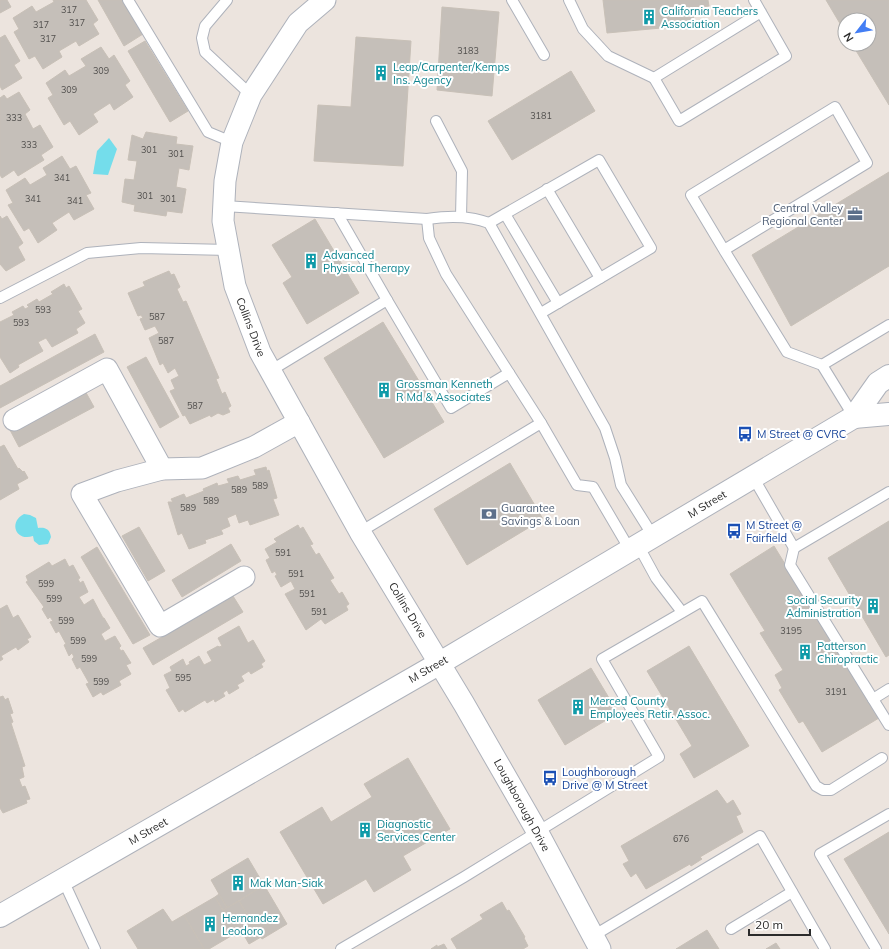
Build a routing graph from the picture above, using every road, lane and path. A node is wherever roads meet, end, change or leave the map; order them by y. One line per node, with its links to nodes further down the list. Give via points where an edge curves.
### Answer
1 (128, 0): 12 (lane, via 208,132)
2 (227, 0): 10 (lane, via 205,26 202,38 205,52)
3 (324, 0): 10 (street, Collins Drive, via 298,23)
4 (512, 0): 8 (lane)
5 (569, 0): 9 (lane, via 583,29 608,56)
6 (754, 0): 7 (lane)
7 (761, 12): 9 (lane); 9 (lane, via 786,56 679,122)
8 (544, 55)
9 (654, 78)
10 (251, 95): 12 (street, Collins Drive)
11 (436, 121): 17 (lane, via 462,171)
12 (232, 142): 14 (street, Collins Drive, via 225,181)
13 (547, 190): 16 (lane); 22 (lane); 22 (lane, via 600,160 651,248)
14 (224, 206): 15 (lane); 20 (street, Collins Drive)
15 (336, 213): 18 (lane); 24 (lane)
16 (505, 214): 19 (lane); 25 (lane)
17 (461, 218): 18 (lane, via 446,216); 19 (lane, via 477,218)
18 (427, 219): 30 (lane, via 429,238 446,274)
19 (489, 223): 26 (lane)
20 (229, 250): 23 (lane, via 141,248 87,253); 29 (street, Collins Drive, via 235,286 260,352)
21 (724, 250): 21 (lane, via 867,163 835,108 691,195); 28 (lane, via 787,352)
22 (600, 278): 25 (lane)
23 (0, 298)
24 (387, 300): 29 (lane); 30 (lane, via 451,408)
25 (558, 303): 26 (lane)
26 (541, 313): 41 (lane, via 605,428)
27 (889, 325): 28 (lane)
28 (822, 365): 33 (lane)
29 (270, 371): 35 (street, Collins Drive)
30 (509, 373): 36 (lane)
31 (889, 376): 33 (street, M Street, via 878,383)
32 (889, 414): 33 (street, M Street)
33 (854, 417): 38 (street, M Street)
34 (14, 420): 37 (street, via 107,369)
35 (299, 422): 37 (street, via 254,447 202,468); 40 (street, Collins Drive)
36 (541, 423): 40 (lane); 41 (lane, via 577,485 593,487)
37 (162, 469): 43 (street, via 82,494 160,626)
38 (753, 477): 41 (street, M Street); 42 (lane)
39 (889, 492): 42 (lane)
40 (360, 532): 45 (street, Collins Drive)
41 (640, 544): 44 (lane, via 656,578); 45 (street, M Street)
42 (794, 548): 47 (lane, via 790,566)
43 (244, 577)
44 (682, 612): 49 (lane, via 702,601 816,786 823,790 831,790); 51 (lane, via 602,659 659,758)
45 (440, 663): 51 (street, Loughborough Drive); 52 (street, M Street)
46 (889, 689): 47 (lane)
47 (873, 699): 48 (lane)
48 (889, 725)
49 (882, 758)
50 (889, 814): 60 (lane, via 820,854)
51 (537, 831): 56 (street, Loughborough Drive); 58 (lane)
52 (63, 880): 54 (street, M Street); 57 (lane)
53 (792, 892): 55 (lane); 56 (lane, via 760,836); 59 (lane)
54 (0, 916)
55 (731, 929)
56 (597, 942)
57 (95, 949)
58 (341, 949)
59 (825, 949)
60 (876, 949)

